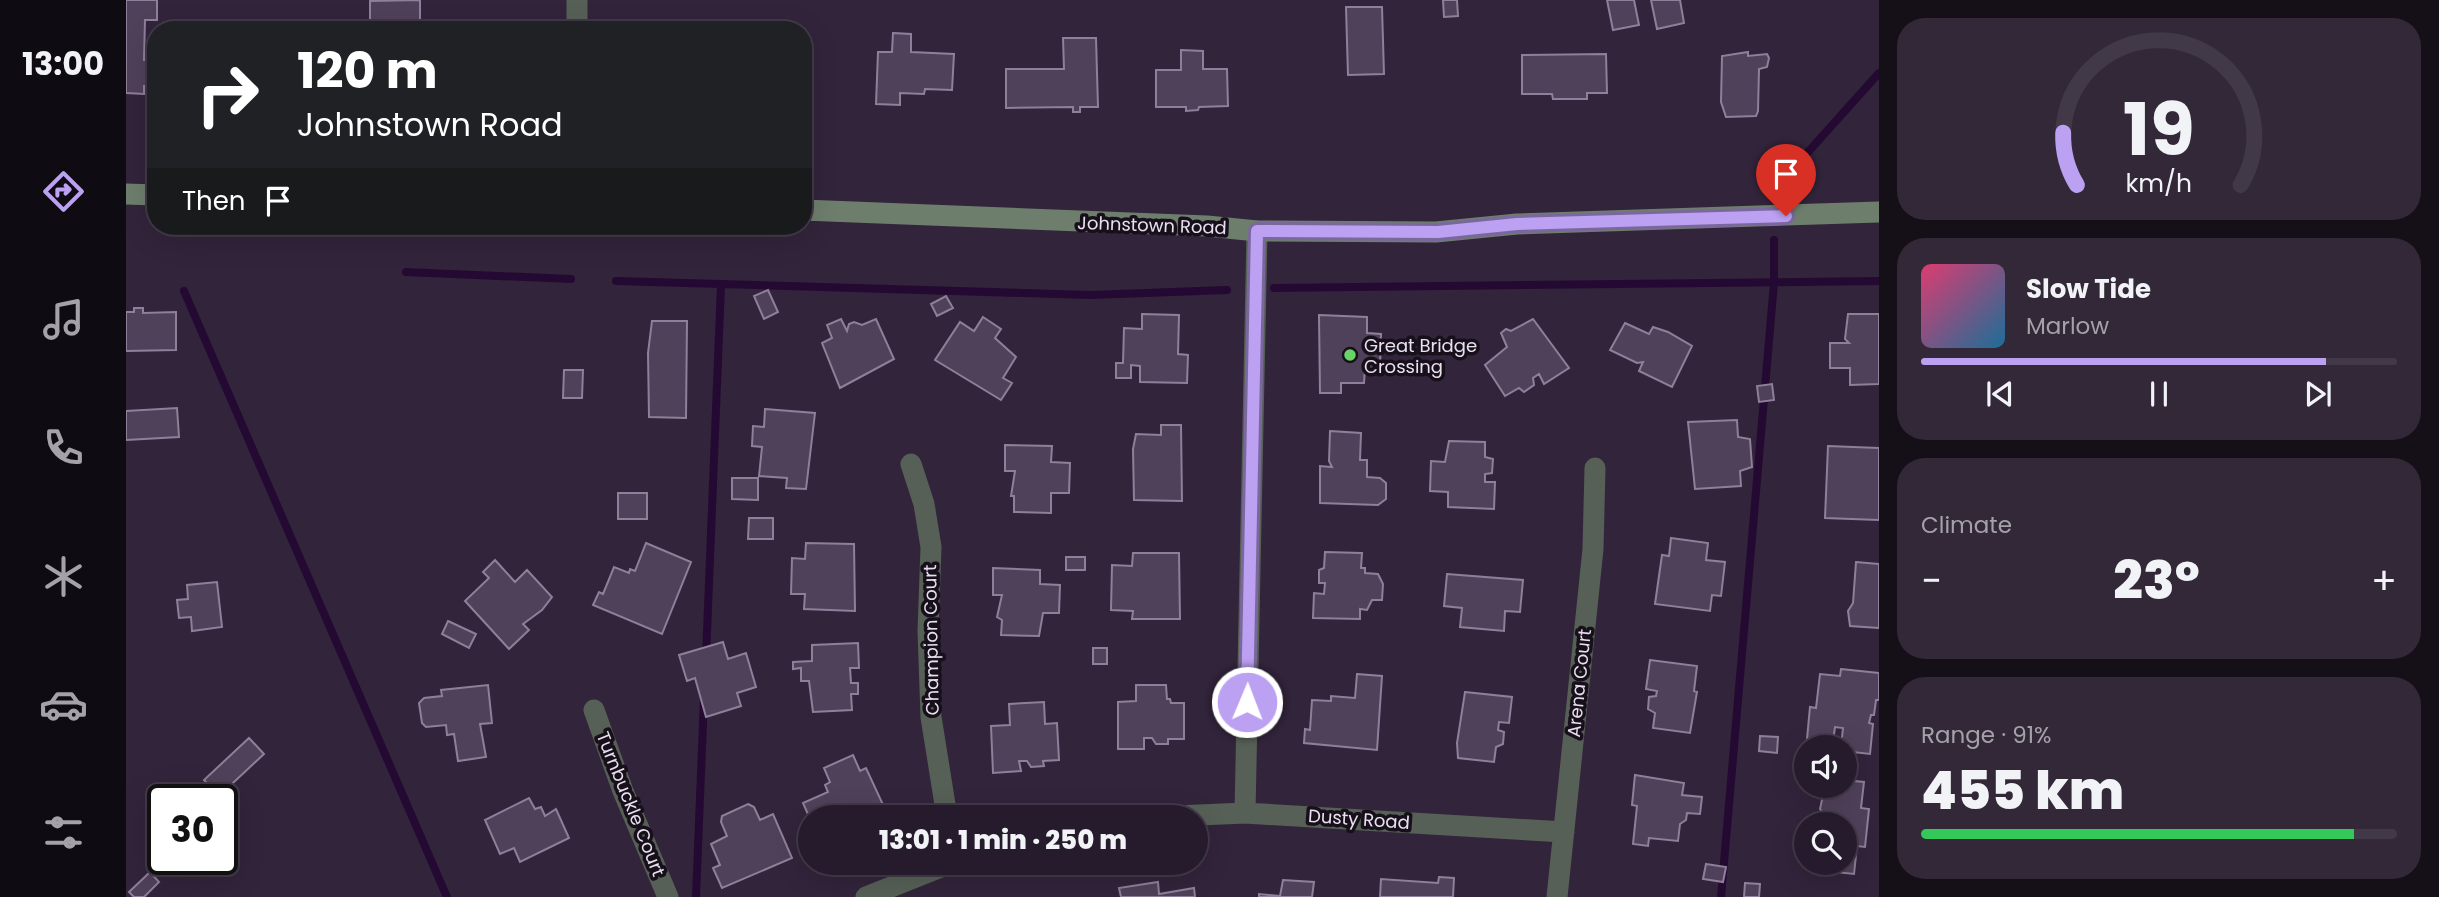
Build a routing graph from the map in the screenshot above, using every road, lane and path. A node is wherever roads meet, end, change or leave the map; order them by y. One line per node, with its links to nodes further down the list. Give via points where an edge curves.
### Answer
1 (577, 0): 2 (street)
2 (577, 21)
3 (126, 194): 4 (main road)
4 (147, 195)
5 (812, 211): 7 (main road, Johnstown Road)
6 (1879, 212): 7 (main road, Johnstown Road, via 1517,224 1438,232)
7 (1257, 231): 12 (street)
8 (911, 464): 11 (street, Champion Court, via 931,547 931,717)
9 (1595, 468): 14 (street, Arena Court, via 1593,549)
10 (594, 710): 16 (street, Turnbuckle Court)
11 (945, 805)
12 (1245, 813): 13 (street, Dusty Road); 14 (street, Dusty Road)
13 (1208, 815)
14 (1564, 832): 18 (street, Arena Court)
15 (921, 875): 17 (street)
16 (668, 897)
17 (866, 897)
18 (1557, 897)

